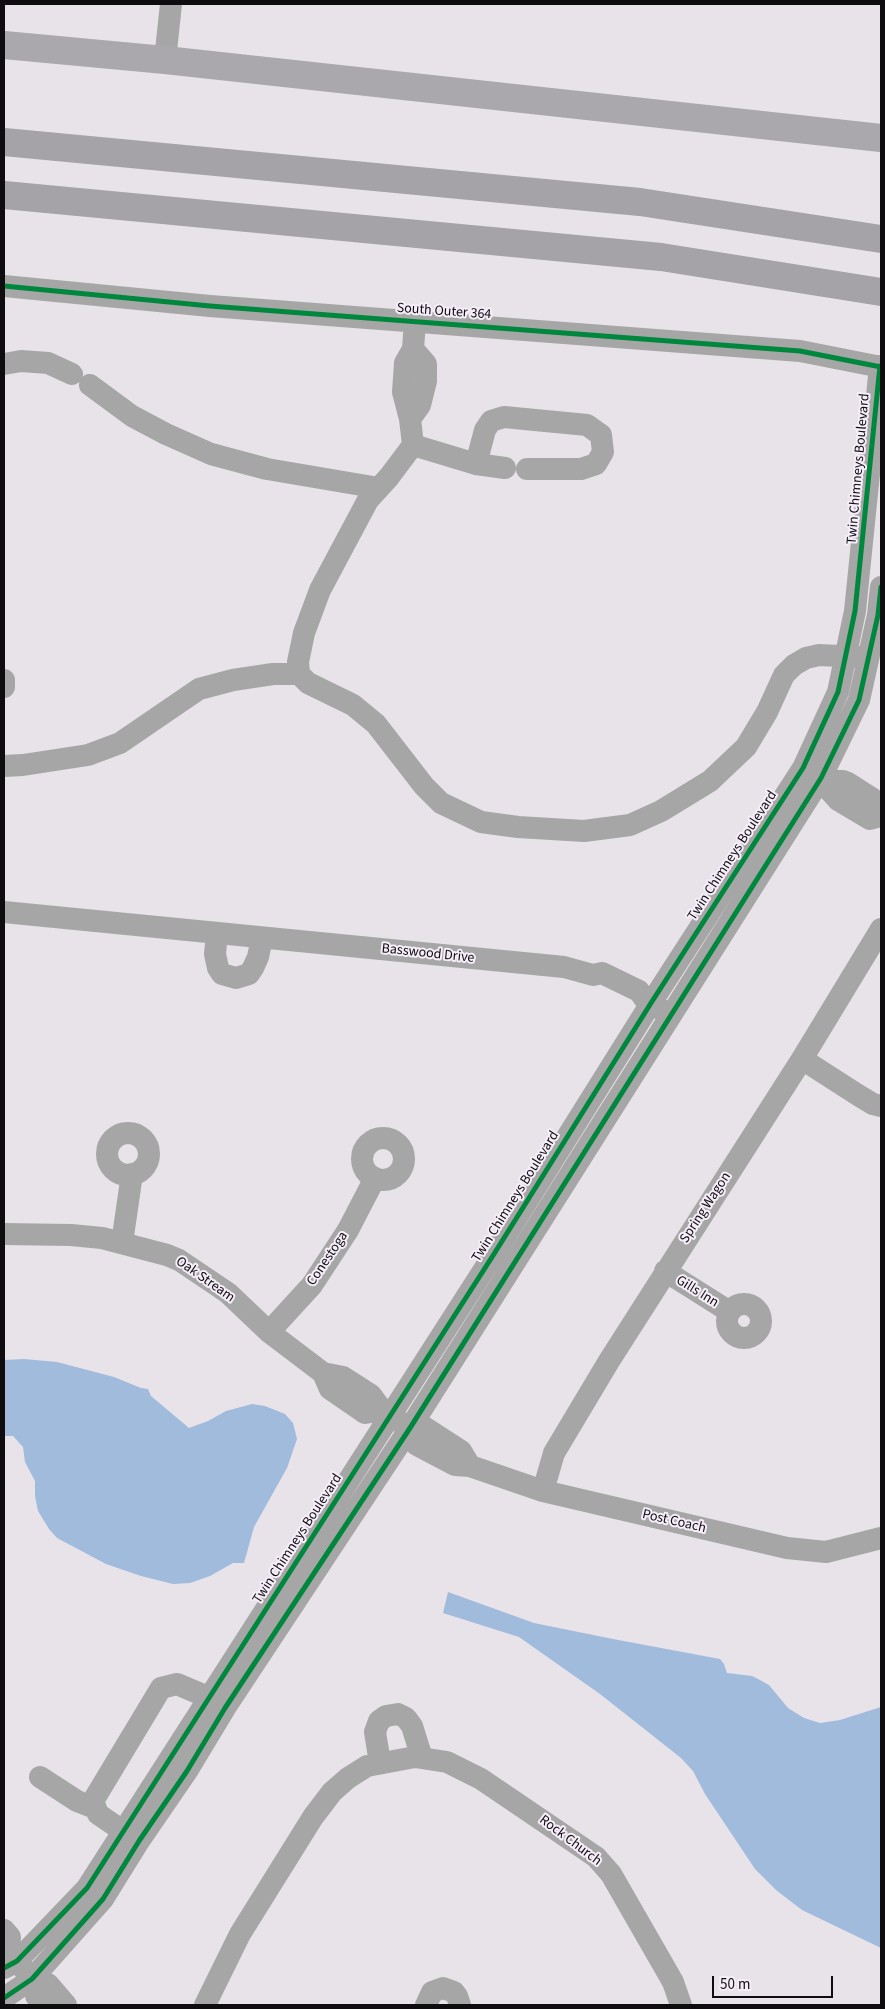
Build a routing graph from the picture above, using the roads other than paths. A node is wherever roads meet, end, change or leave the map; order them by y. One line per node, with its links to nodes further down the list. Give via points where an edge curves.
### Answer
1 (171, 4): 3 (street)
2 (4, 45): 3 (main road)
3 (165, 60): 4 (main road)
4 (881, 138)
5 (4, 142): 7 (highway, via 630,201)
6 (4, 195): 9 (highway, via 661,257)
7 (881, 239)
8 (4, 286): 10 (street, South Outer 364)
9 (881, 292)
10 (414, 321): 12 (street, South Outer 364, via 800,351); 14 (street, via 413,349 426,364 426,381 420,405 410,419)
11 (4, 364): 18 (street, via 21,361 48,363 81,380 132,416 211,454 267,469)
12 (880, 366): 13 (street, Twin Chimneys Boulevard)
13 (878, 431): 19 (street, Twin Chimneys Boulevard)
14 (413, 445): 15 (street); 18 (street)
15 (476, 464): 16 (street); 17 (street, via 485,430 491,421 504,418 587,425 601,435 603,452 596,464 581,470)
16 (505, 468)
17 (527, 469)
18 (379, 488): 23 (street, via 368,500 320,590 304,634)
19 (873, 533): 21 (street, Twin Chimneys Boulevard)
20 (881, 587): 22 (street, Twin Chimneys Boulevard)
21 (846, 655): 22 (street); 23 (street, via 819,655 794,665 784,675 746,747 710,781 661,811 630,825 584,832 481,822 459,813 441,803 424,786 376,724 353,705); 27 (street, Twin Chimneys Boulevard)
22 (875, 661): 27 (street, Twin Chimneys Boulevard, via 859,700)
23 (299, 674): 26 (street, via 273,674 199,689 120,743 88,755)
24 (4, 680): 25 (street)
25 (4, 687)
26 (4, 766)
27 (817, 775): 28 (street, via 843,781 873,798); 29 (street, via 838,800 870,819); 34 (street, Twin Chimneys Boulevard); 35 (street, Twin Chimneys Boulevard)
28 (881, 812)
29 (881, 816)
30 (4, 912): 32 (street, Basswood Drive)
31 (881, 929): 36 (street, Spring Wagon)
32 (217, 933): 33 (street, Basswood Drive); 33 (street, via 215,954 218,968 222,974 236,978 249,974 253,968)
33 (262, 938): 34 (street, Basswood Drive, via 564,967 592,975 602,973 639,991)
34 (648, 1002): 35 (street, Basswood Drive); 45 (street, Twin Chimneys Boulevard)
35 (670, 1015): 46 (street, Twin Chimneys Boulevard)
36 (802, 1059): 37 (street); 42 (street, Spring Wagon)
37 (881, 1106)
38 (132, 1174): 41 (street)
39 (375, 1178): 44 (street, Conestoga, via 348,1230 312,1285)
40 (4, 1234): 41 (street, Oak Stream, via 71,1235)
41 (122, 1243): 44 (street, Oak Stream, via 179,1260 228,1293)
42 (665, 1271): 43 (street, Gills Inn); 47 (street, Spring Wagon, via 554,1453)
43 (730, 1312)
44 (269, 1332): 45 (street, Oak Stream, via 323,1373 330,1389 365,1413)
45 (386, 1413): 46 (street, Oak Stream); 49 (street, Twin Chimneys Boulevard)
46 (412, 1430): 47 (street, Post Coach, via 424,1427 461,1451 470,1466); 49 (street, Twin Chimneys Boulevard)
47 (543, 1492): 48 (street, Post Coach, via 787,1548 826,1552)
48 (881, 1538)
49 (218, 1703): 53 (street, via 177,1684 161,1688 93,1801); 54 (street, Twin Chimneys Boulevard, via 187,1771)
50 (422, 1758): 51 (street, Rock Church, via 407,1757); 51 (street, via 412,1726 398,1714 379,1721 375,1732); 62 (street, Rock Church, via 456,1765 481,1779 596,1857 611,1874 673,1982)
51 (380, 1763): 59 (street, Rock Church, via 367,1766 338,1785 313,1817 240,1934)
52 (40, 1777): 53 (street, via 77,1801)
53 (96, 1808): 54 (street, via 98,1814)
54 (131, 1837): 55 (street, Twin Chimneys Boulevard, via 87,1888); 56 (street, Twin Chimneys Boulevard, via 103,1899)
55 (8, 1952): 56 (street)
56 (37, 1990): 57 (street, Twin Chimneys Boulevard); 58 (street, via 48,1984)
57 (4, 1998)
58 (66, 2005)
59 (205, 2005)
60 (426, 2005): 61 (street, via 432,1992 443,1988 454,1992)
61 (460, 2005)
62 (681, 2005)

